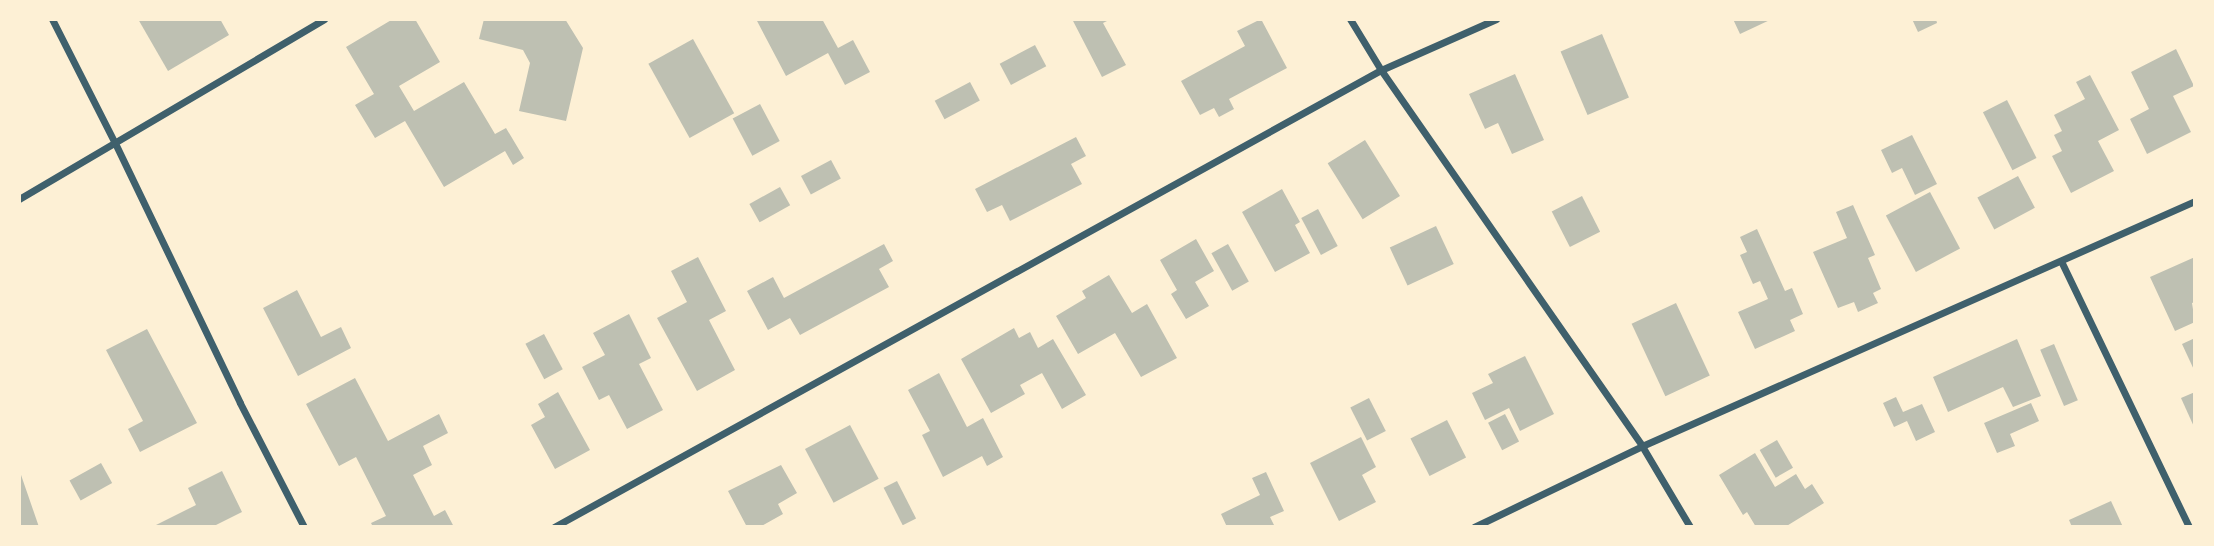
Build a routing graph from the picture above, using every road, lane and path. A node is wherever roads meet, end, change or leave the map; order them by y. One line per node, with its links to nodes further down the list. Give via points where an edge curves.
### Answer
1 (52, 19): 6 (street)
2 (324, 19): 6 (street)
3 (1350, 19): 5 (street)
4 (1496, 19): 5 (street)
5 (1381, 70): 10 (street); 12 (street)
6 (116, 142): 7 (street); 11 (street)
7 (19, 199)
8 (2195, 201): 9 (street)
9 (2062, 261): 10 (street); 15 (street)
10 (1642, 446): 13 (street); 14 (street)
11 (304, 527)
12 (554, 527)
13 (1474, 527)
14 (1690, 527)
15 (2189, 527)

